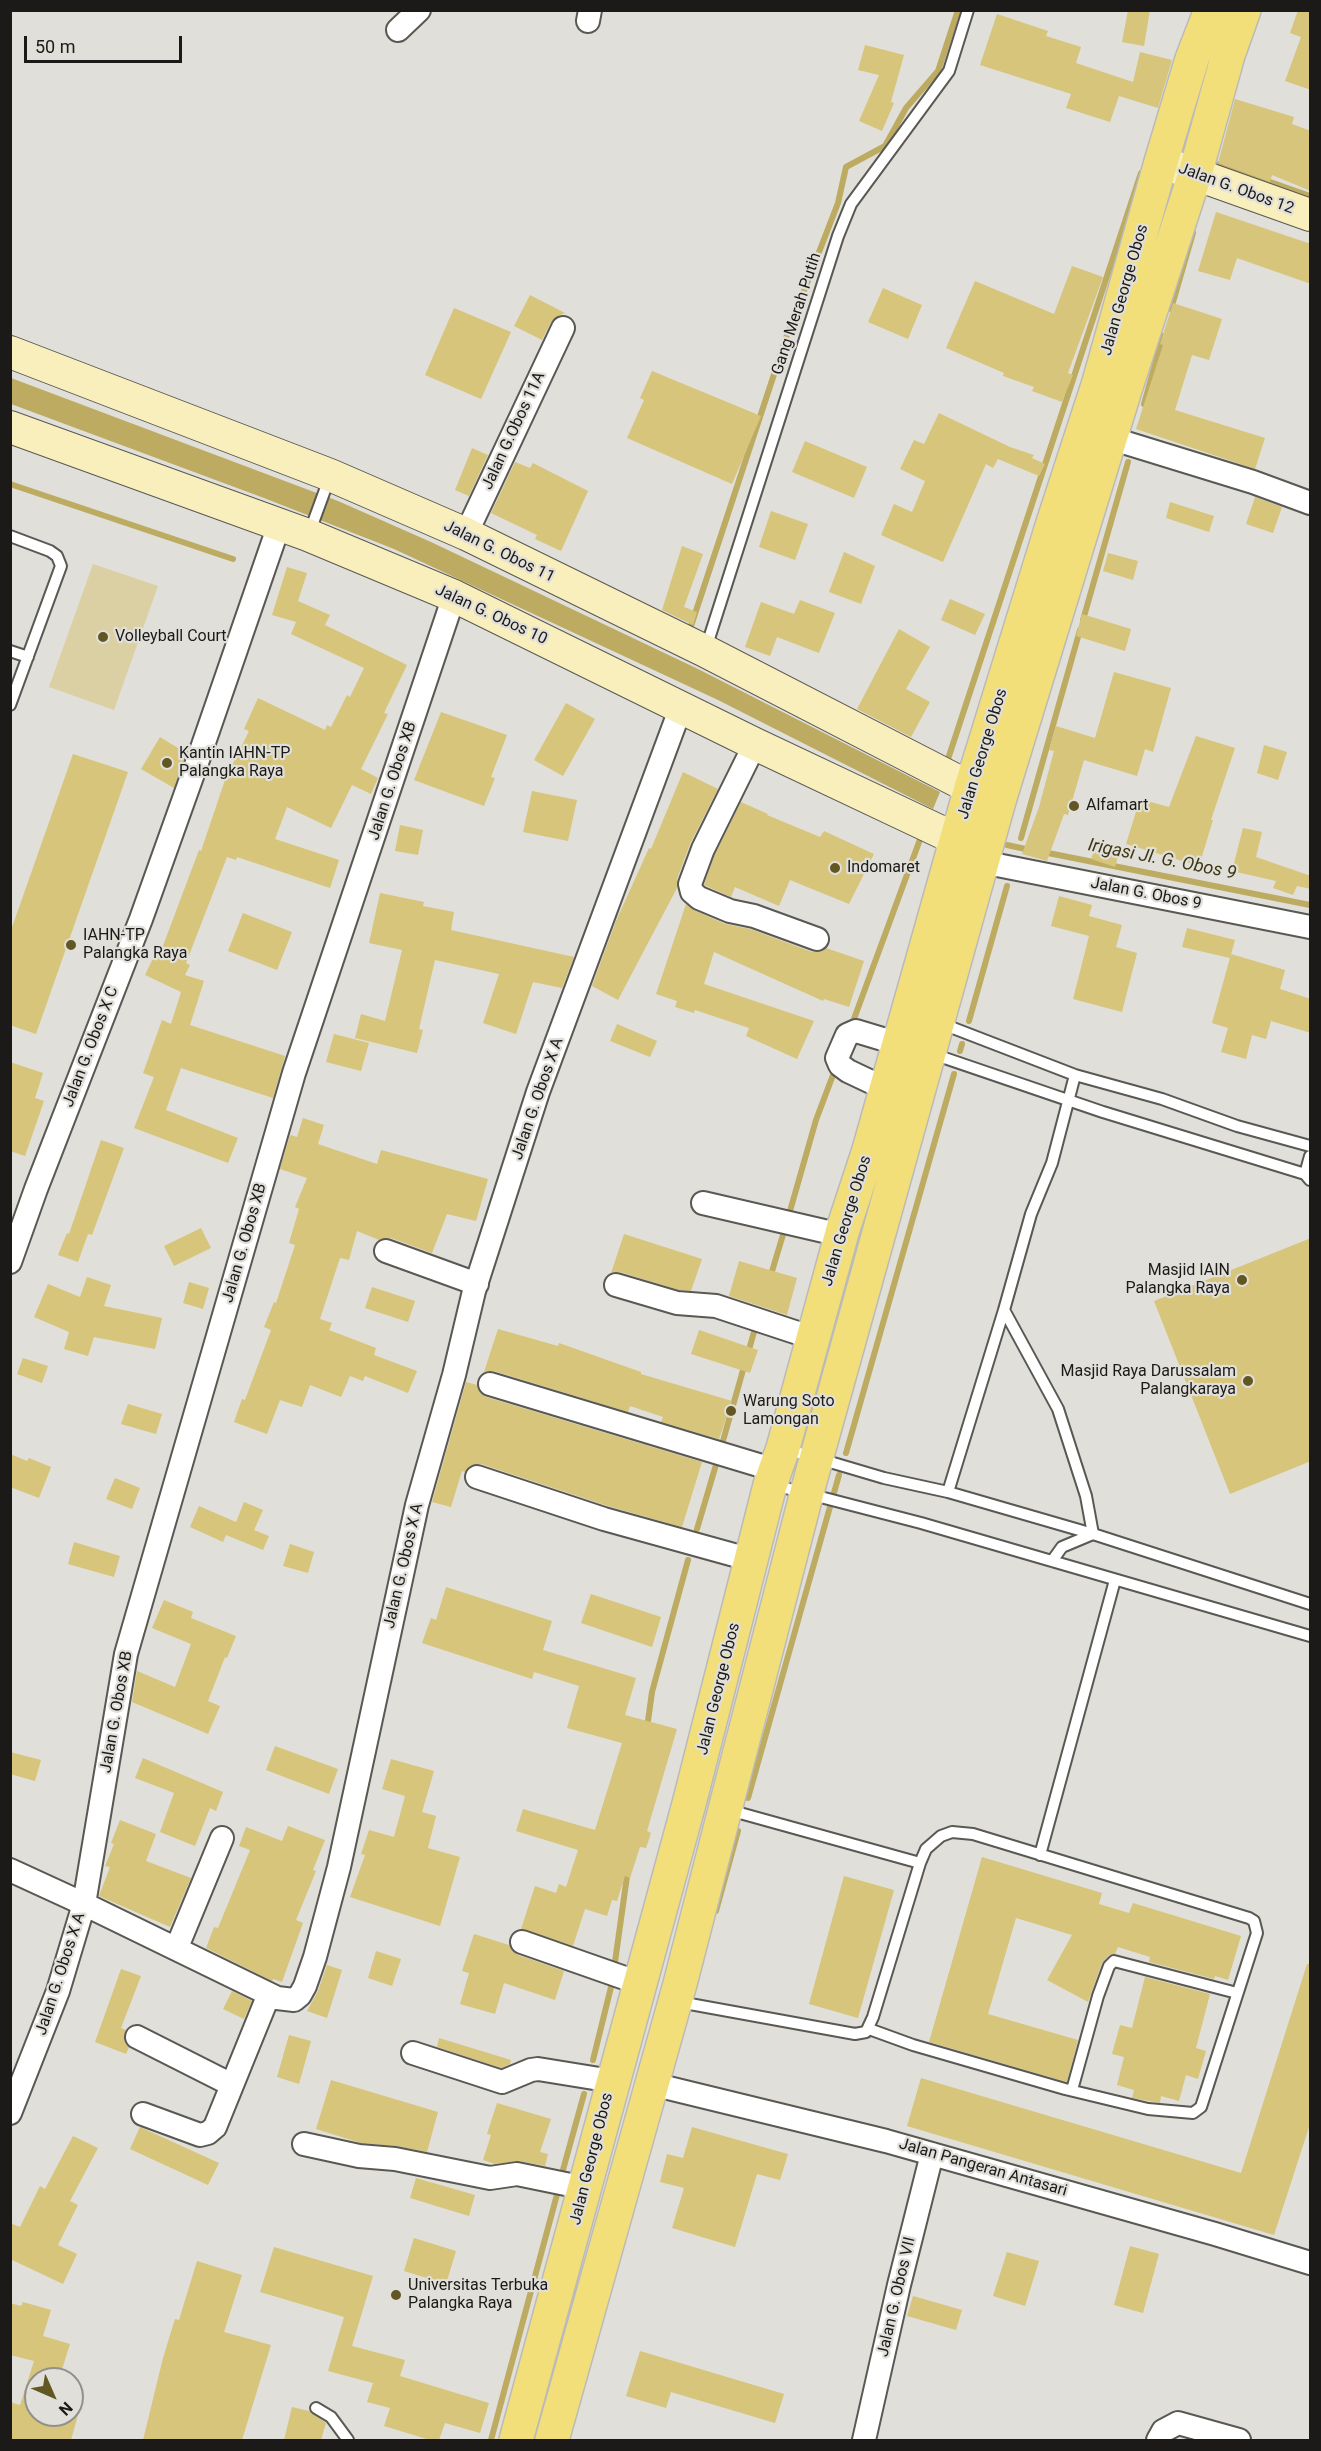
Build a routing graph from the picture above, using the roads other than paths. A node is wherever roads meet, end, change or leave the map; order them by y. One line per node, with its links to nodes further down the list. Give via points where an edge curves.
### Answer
1 (419, 10): 5 (street)
2 (968, 10): 22 (lane, Gang Merah Putih, via 949,71 850,204)
3 (1211, 10): 6 (main road, Jalan George Obos)
4 (1244, 10): 7 (main road, Jalan George Obos)
5 (398, 30)
6 (1161, 162): 7 (street, Jalan G. Obos 12); 11 (main road, Jalan George Obos)
7 (1195, 174): 8 (street, Jalan G. Obos 12); 11 (main road, Jalan George Obos)
8 (1311, 215)
9 (563, 328): 18 (street, Jalan G.Obos 11A)
10 (10, 352): 14 (street, Jalan G. Obos 11)
11 (1112, 386): 13 (main road, Jalan George Obos); 27 (main road, Jalan George Obos, via 1053,523)
12 (10, 427): 16 (street, Jalan G. Obos 10)
13 (1110, 438): 15 (street); 29 (main road, Jalan George Obos)
14 (327, 486): 17 (lane); 18 (street, Jalan G. Obos 11)
15 (1311, 503)
16 (279, 525): 17 (street, Jalan G. Obos 10); 42 (street, Jalan G. Obos X C, via 145,908)
17 (312, 527): 20 (street, Jalan G. Obos 10)
18 (466, 534): 22 (street, Jalan G. Obos 11)
19 (10, 536): 23 (lane, via 50,551 62,566)
20 (454, 596): 25 (street, Jalan G. Obos 10); 64 (street, Jalan G. Obos XB, via 294,1073 126,1654)
21 (10, 651): 23 (lane)
22 (705, 651): 27 (street, Jalan G. Obos 11)
23 (27, 657): 24 (lane)
24 (10, 705)
25 (681, 707): 26 (street, Jalan G. Obos 10); 43 (street, Jalan G. Obos X A, via 538,1092)
26 (755, 744): 28 (street, Jalan G. Obos 10); 31 (street, via 704,849 690,884 692,892 730,911)
27 (955, 780): 28 (main road, Jalan George Obos)
28 (937, 830): 32 (main road, Jalan George Obos)
29 (982, 862): 30 (street, Jalan G. Obos 9); 32 (main road, Jalan George Obos)
30 (1311, 927)
31 (817, 939)
32 (921, 1039): 33 (lane); 34 (main road, Jalan George Obos); 34 (street, via 856,1031 847,1035 837,1058 840,1065); 35 (lane); 48 (main road, Jalan George Obos)
33 (1075, 1075): 35 (lane); 36 (lane)
34 (886, 1089): 40 (main road, Jalan George Obos)
35 (1070, 1100): 38 (lane); 45 (lane, via 1052,1163 1031,1214)
36 (1311, 1146)
37 (1311, 1156): 38 (lane)
38 (1308, 1177)
39 (703, 1203): 40 (street)
40 (841, 1235): 46 (main road, Jalan George Obos)
41 (386, 1251): 43 (street)
42 (10, 1262)
43 (477, 1284): 69 (street, Jalan G. Obos X A, via 417,1505 339,1867 315,1957 300,1995 294,2000)
44 (616, 1285): 46 (street, via 677,1303 716,1306)
45 (1004, 1310): 52 (lane); 53 (lane, via 1058,1409 1086,1496)
46 (813, 1338): 49 (main road, Jalan George Obos)
47 (490, 1384): 49 (street)
48 (818, 1456): 49 (lane); 51 (main road, Jalan George Obos); 52 (lane, via 884,1478)
49 (776, 1467): 51 (lane); 54 (main road, Jalan George Obos)
50 (477, 1477): 54 (street, via 604,1519)
51 (807, 1492): 55 (lane); 59 (main road, Jalan George Obos)
52 (948, 1492): 53 (lane)
53 (1093, 1534): 55 (lane, via 1062,1547); 57 (lane)
54 (752, 1560): 67 (main road, Jalan George Obos)
55 (1052, 1562): 56 (lane)
56 (1115, 1580): 58 (lane); 61 (lane)
57 (1311, 1604)
58 (1311, 1636)
59 (726, 1809): 62 (lane); 70 (main road, Jalan George Obos)
60 (222, 1838): 66 (street)
61 (1040, 1855): 62 (lane, via 973,1834 952,1832 931,1842); 68 (lane, via 1254,1921 1257,1933)
62 (920, 1863): 71 (lane)
63 (10, 1870): 64 (street)
64 (84, 1904): 66 (street, Jalan G. Obos X A); 78 (street, Jalan G. Obos X A, via 58,1991)
65 (522, 1942): 67 (street)
66 (177, 1947): 69 (street, Jalan G. Obos X A)
67 (639, 1983): 74 (main road, Jalan George Obos)
68 (1237, 1993): 77 (lane, via 1198,2111 1148,2109); 77 (lane, via 1114,1961 1098,1996)
69 (269, 1994): 76 (street)
70 (675, 2001): 71 (lane, via 855,2034); 75 (main road, Jalan George Obos)
71 (869, 2029): 77 (lane)
72 (137, 2037): 76 (street)
73 (412, 2053): 74 (street, via 502,2082 538,2069)
74 (612, 2081): 82 (main road, Jalan George Obos)
75 (652, 2084): 81 (street, Jalan Pangeran Antasari); 85 (main road, Jalan George Obos)
76 (232, 2085): 79 (street, via 208,2133 200,2135)
77 (1072, 2090)
78 (10, 2113)
79 (144, 2114)
80 (304, 2144): 82 (street, via 490,2178 518,2174)
81 (932, 2154): 83 (street, Jalan Pangeran Antasari); 90 (street, Jalan G. Obos VII)
82 (585, 2188): 84 (main road, Jalan George Obos)
83 (1311, 2263)
84 (543, 2344): 85 (main road); 88 (main road, Jalan George Obos)
85 (576, 2354): 89 (main road, Jalan George Obos)
86 (316, 2408): 87 (lane, via 331,2417)
87 (348, 2440)
88 (516, 2440)
89 (552, 2440)
90 (864, 2440)
91 (1158, 2440): 92 (street, via 1162,2431 1178,2423)
92 (1239, 2440)

